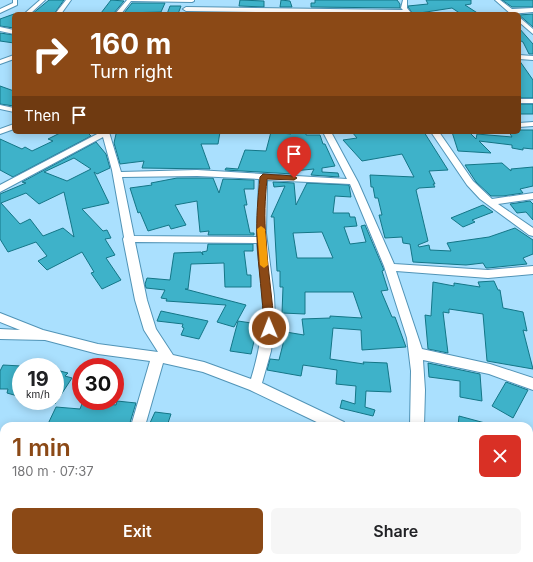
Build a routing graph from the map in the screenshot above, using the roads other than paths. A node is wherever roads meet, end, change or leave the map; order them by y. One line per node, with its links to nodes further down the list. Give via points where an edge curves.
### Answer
1 (15, 0): 9 (street, via 15,4)
2 (43, 0): 11 (street)
3 (69, 0): 12 (street)
4 (130, 0): 5 (street); 13 (street)
5 (193, 0): 10 (street)
6 (405, 0): 17 (street, via 404,6)
7 (497, 0): 18 (street)
8 (533, 10): 18 (street)
9 (0, 11)
10 (185, 11): 14 (street)
11 (29, 12)
12 (60, 12)
13 (120, 12)
14 (246, 12): 15 (street)
15 (299, 12): 16 (street)
16 (351, 12)
17 (407, 12)
18 (512, 12)
19 (521, 21): 22 (street)
20 (0, 29): 23 (street)
21 (521, 30): 22 (street)
22 (532, 31)
23 (12, 32)
24 (12, 58): 27 (street)
25 (521, 58): 26 (street)
26 (533, 58)
27 (0, 62): 28 (street)
28 (12, 62)
29 (521, 101): 30 (street)
30 (533, 101)
31 (0, 106): 32 (street)
32 (12, 109)
33 (533, 124): 34 (street)
34 (521, 125)
35 (12, 127): 36 (street)
36 (0, 132)
37 (101, 134): 44 (street)
38 (106, 134): 41 (street)
39 (328, 134): 43 (street)
40 (436, 134): 46 (street, via 470,183)
41 (117, 175): 42 (street, via 197,173); 48 (street)
42 (263, 177): 43 (street); 49 (street)
43 (354, 182): 50 (street)
44 (0, 189)
45 (533, 196): 46 (street)
46 (490, 202): 47 (street)
47 (533, 233)
48 (128, 239): 49 (street); 56 (street, via 141,300 150,330)
49 (261, 240): 58 (street, via 269,328)
50 (391, 267): 51 (street, via 488,274); 55 (street)
51 (533, 270)
52 (0, 317): 54 (street)
53 (0, 334): 54 (street)
54 (45, 334): 56 (street, via 98,349)
55 (416, 353): 57 (street, via 490,369); 61 (street)
56 (163, 358): 58 (street, via 204,367); 59 (street)
57 (533, 384)
58 (255, 386): 60 (street)
59 (139, 422)
60 (331, 422)
61 (417, 422)

